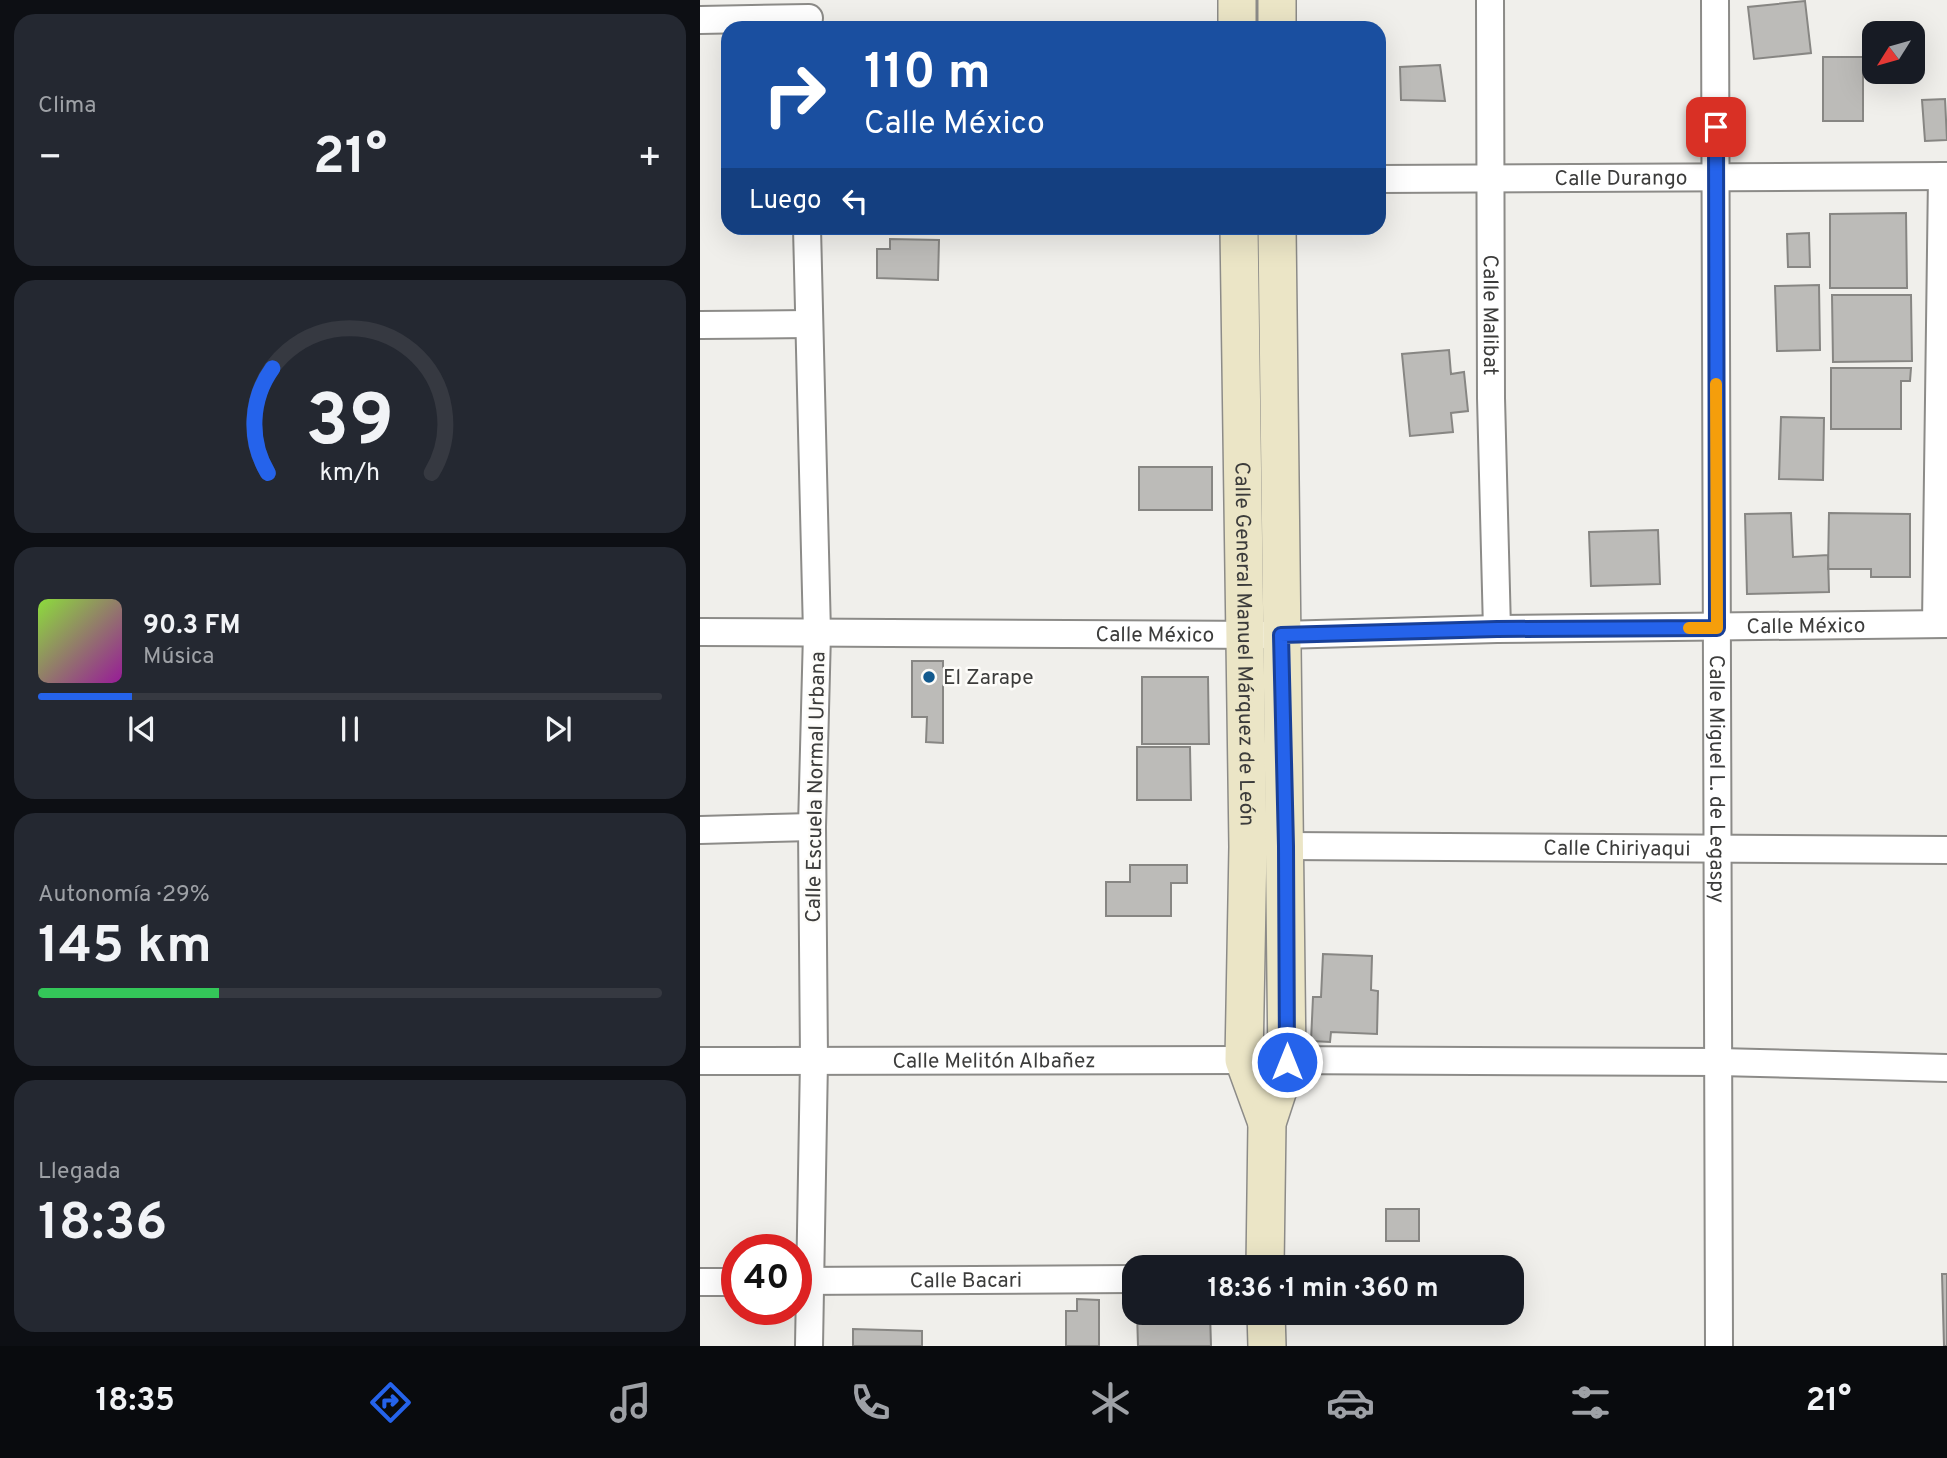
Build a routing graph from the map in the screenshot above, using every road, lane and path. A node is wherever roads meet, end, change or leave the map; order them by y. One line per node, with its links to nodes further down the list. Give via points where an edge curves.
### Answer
1 (1237, 0): 7 (street)
2 (1277, 0): 8 (street)
3 (1490, 0): 12 (street, Calle Malibat)
4 (1716, 0): 10 (street, Calle Miguel L. de Legaspy)
5 (809, 15): 6 (street)
6 (700, 20)
7 (1237, 21)
8 (1277, 21)
9 (1945, 176): 10 (street, Calle Durango); 18 (street)
10 (1716, 177): 12 (street, Calle Durango); 19 (street, Calle Miguel L. de Legaspy)
11 (1386, 179): 12 (street, Calle Durango)
12 (1490, 179): 20 (street, Calle Malibat)
13 (807, 235): 16 (street, Calle Escuela Normal Urbana)
14 (1239, 235): 23 (street, Calle General Manuel Márquez de León)
15 (1276, 235): 24 (street, Calle General Manuel Márquez de León)
16 (809, 324): 17 (street); 22 (street, Calle Escuela Normal Urbana)
17 (700, 326)
18 (1942, 624): 19 (street, Calle México)
19 (1717, 628): 20 (street, Calle México); 28 (street, Calle Miguel L. de Legaspy)
20 (1497, 629): 24 (street, Calle México)
21 (700, 632): 22 (street, Calle México)
22 (817, 633): 23 (street, Calle México); 25 (street, Calle Escuela Normal Urbana)
23 (1243, 635): 24 (street, Calle México); 31 (street, Calle General Manuel Márquez de León, via 1248,847)
24 (1281, 635): 27 (street, Calle General Manuel Márquez de León)
25 (812, 827): 26 (street); 30 (street, Calle Escuela Normal Urbana)
26 (700, 830)
27 (1286, 846): 28 (street, Calle Chiriyaqui); 33 (street, Calle General Manuel Márquez de León)
28 (1718, 847): 29 (street, Calle Chiriyaqui); 34 (street, Calle Miguel L. de Legaspy)
29 (1947, 850)
30 (814, 1060): 31 (street, Calle Melitón Albañez); 32 (street, Calle Melitón Albañez); 37 (street, Calle Escuela Normal Urbana)
31 (1244, 1060): 33 (street, Calle Melitón Albañez); 36 (street)
32 (700, 1061)
33 (1287, 1062): 34 (street, Calle Melitón Albañez); 36 (street, Calle General Manuel Márquez de León)
34 (1718, 1062): 35 (street, Calle Melitón Albañez); 47 (street, Calle Miguel L. de Legaspy)
35 (1947, 1068)
36 (1267, 1123): 38 (street)
37 (805, 1234)
38 (1265, 1255)
39 (1122, 1279): 40 (street, Calle Bacari)
40 (812, 1281)
41 (700, 1282): 42 (street)
42 (721, 1282)
43 (807, 1325): 45 (street, Calle Escuela Normal Urbana)
44 (1266, 1325): 46 (street)
45 (809, 1346)
46 (1267, 1346)
47 (1719, 1346)

